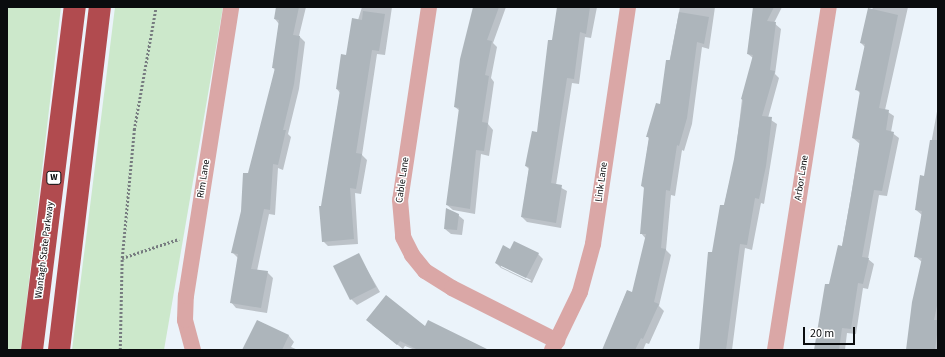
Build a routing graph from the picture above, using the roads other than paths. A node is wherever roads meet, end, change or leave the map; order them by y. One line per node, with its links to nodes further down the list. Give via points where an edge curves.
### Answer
1 (75, 7): 8 (highway, Wantagh State Parkway / W)
2 (100, 7): 9 (highway)
3 (231, 7): 10 (street, Rim Lane, via 186,296 185,320)
4 (429, 7): 7 (street, Cable Lane, via 400,200 404,236 412,255 425,271)
5 (628, 7): 7 (street, Link Lane, via 593,244 580,292)
6 (829, 7): 11 (street, Arbor Lane)
7 (554, 345)
8 (32, 350)
9 (59, 350)
10 (193, 350)
11 (775, 350)

